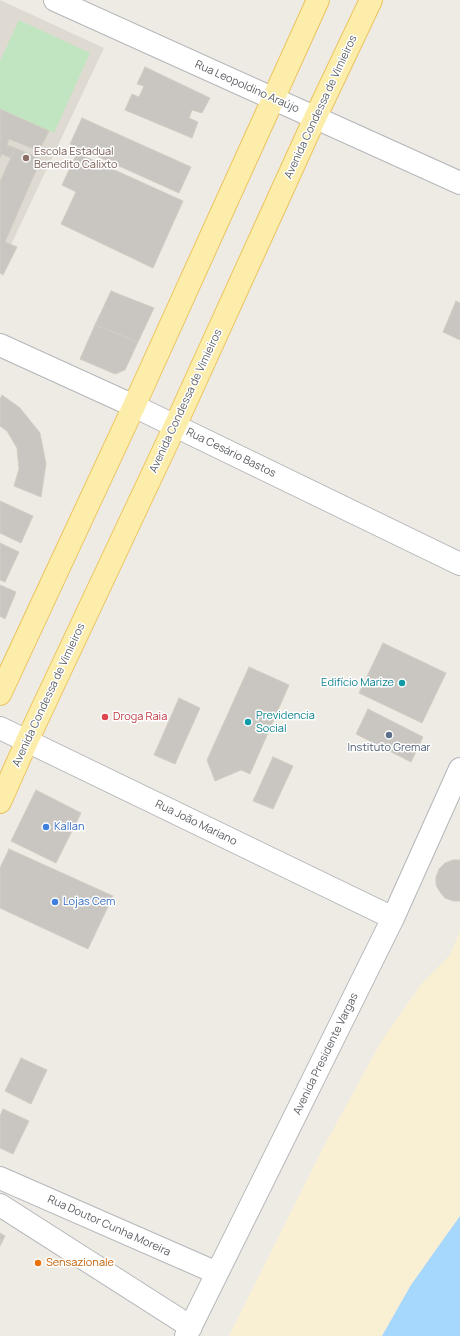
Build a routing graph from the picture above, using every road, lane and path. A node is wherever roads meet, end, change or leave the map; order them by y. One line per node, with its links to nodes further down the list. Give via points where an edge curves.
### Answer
1 (55, 0): 4 (street, Rua Leopoldino Araújo)
2 (318, 0): 4 (main road)
3 (371, 0): 5 (main road, Avenida Condessa de Vimieiros)
4 (272, 99): 5 (street, Rua Leopoldino Araújo); 8 (main road)
5 (315, 118): 6 (street, Rua Leopoldino Araújo); 9 (main road, Avenida Condessa de Vimieiros)
6 (460, 183)
7 (0, 345): 8 (street, Rua Cesário Bastos)
8 (134, 406): 9 (street, Rua Cesário Bastos); 11 (main road)
9 (176, 426): 10 (street, Rua Cesário Bastos); 13 (main road, Avenida Condessa de Vimieiros)
10 (460, 564)
11 (0, 694)
12 (0, 728): 13 (street, Rua João Mariano)
13 (27, 741): 15 (main road, Avenida Condessa de Vimieiros); 16 (street, Rua João Mariano)
14 (460, 769): 16 (street, Avenida Presidente Vargas)
15 (0, 802)
16 (393, 918): 19 (street, Avenida Presidente Vargas)
17 (0, 1178): 19 (street, Rua Doutor Cunha Moreira)
18 (0, 1206): 20 (street)
19 (217, 1273): 20 (street, Avenida Presidente Vargas)
20 (188, 1332)

